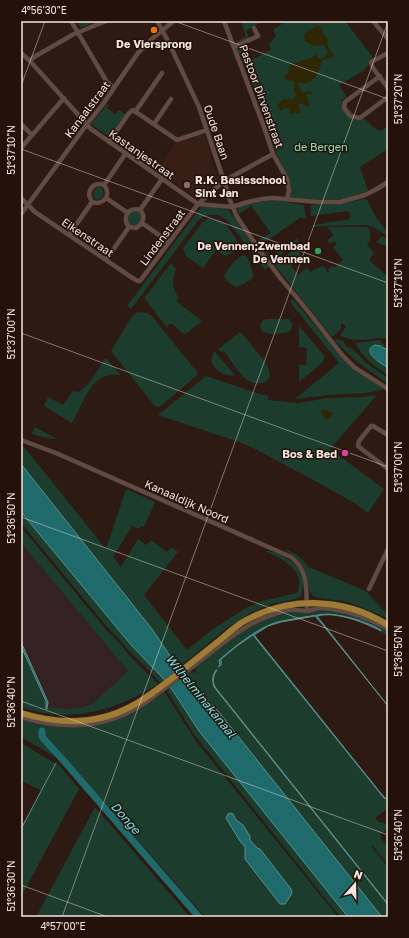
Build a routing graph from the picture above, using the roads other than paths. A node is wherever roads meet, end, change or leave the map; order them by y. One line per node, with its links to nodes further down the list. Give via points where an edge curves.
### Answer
1 (71, 21): 9 (street)
2 (106, 21): 9 (street)
3 (158, 21): 8 (street, Oude Baan)
4 (174, 21): 8 (street, Kanaalstraat)
5 (224, 21): 11 (street, Pastoor Dirvenstraat)
6 (373, 21): 10 (street)
7 (254, 28): 11 (street, via 258,36)
8 (162, 30): 17 (street, Kanaalstraat, via 138,53); 26 (street, Oude Baan, via 199,107)
9 (78, 32): 14 (street); 17 (street, via 107,82)
10 (388, 39)
11 (234, 47): 31 (street, Pastoor Dirvenstraat)
12 (388, 53): 16 (street, via 371,62)
13 (22, 54): 14 (street, Kastanjestraat)
14 (30, 60): 20 (street, Kastanjestraat)
15 (162, 73): 22 (street)
16 (380, 76): 18 (street); 19 (street, via 345,102 344,108 350,116 360,118)
17 (114, 88): 24 (street, Kanaalstraat)
18 (388, 88)
19 (388, 97)
20 (64, 98): 24 (street, Kastanjestraat); 27 (street)
21 (171, 99): 25 (street)
22 (135, 112): 25 (street); 28 (street, via 133,110 129,113)
23 (21, 124): 27 (street)
24 (87, 124): 28 (street, Kastanjestraat); 41 (street, Kanaalstraat)
25 (154, 124): 26 (street, via 177,140)
26 (207, 130): 33 (street, Oude Baan)
27 (32, 135): 29 (street)
28 (109, 142): 30 (street, Kastanjestraat)
29 (21, 148)
30 (126, 153): 32 (street, Kastanjestraat); 35 (street)
31 (273, 154): 33 (street, Lindenstraat); 38 (street, Pastoor Dirvenstraat, via 289,183)
32 (162, 179): 40 (street, Kastanjestraat); 43 (street)
33 (224, 181): 40 (street, Lindenstraat); 42 (street, Oude Baan)
34 (388, 182): 38 (street, via 365,195 340,202)
35 (104, 184): 37 (street, via 108,190); 39 (street, via 92,188 89,195)
36 (21, 198): 41 (street, Eikenstraat)
37 (106, 198): 39 (street, via 98,203); 44 (street)
38 (287, 199): 42 (street, via 262,199)
39 (92, 202): 48 (street)
40 (198, 204): 42 (street, Kastanjestraat); 49 (street, Lindenstraat)
41 (27, 205): 45 (street, Kanaalstraat); 48 (street, Eikenstraat)
42 (232, 207): 52 (street, Oude Baan, via 245,230 281,279 343,356 354,367)
43 (140, 210): 44 (street, via 130,210); 46 (street, via 144,215)
44 (128, 213): 47 (street, via 125,222)
45 (21, 214)
46 (142, 223): 47 (street, via 136,228); 49 (street)
47 (129, 227): 50 (street)
48 (69, 235): 50 (street, Eikenstraat)
49 (169, 242): 51 (street, Lindenstraat)
50 (106, 260): 51 (street, Eikenstraat, via 136,281)
51 (140, 281)
52 (388, 389)
53 (388, 435): 55 (street, via 371,426 358,445)
54 (21, 440): 58 (street, Kanaaldijk Noord, via 56,453 291,558 303,571)
55 (388, 469)
56 (388, 549): 57 (street)
57 (369, 589)
58 (307, 603): 59 (street, Kanaaldijk Noord); 60 (main road, via 350,608); 62 (main road, via 271,609 240,624)
59 (307, 611): 61 (street, via 320,608 348,612 367,618); 62 (street, via 293,610 261,619)
60 (388, 625)
61 (388, 630)
62 (191, 665): 63 (main road)
63 (158, 691): 64 (main road, via 128,708 105,717 72,722 45,720); 65 (street, via 135,709 96,723 57,725)
64 (21, 714)
65 (21, 718)

